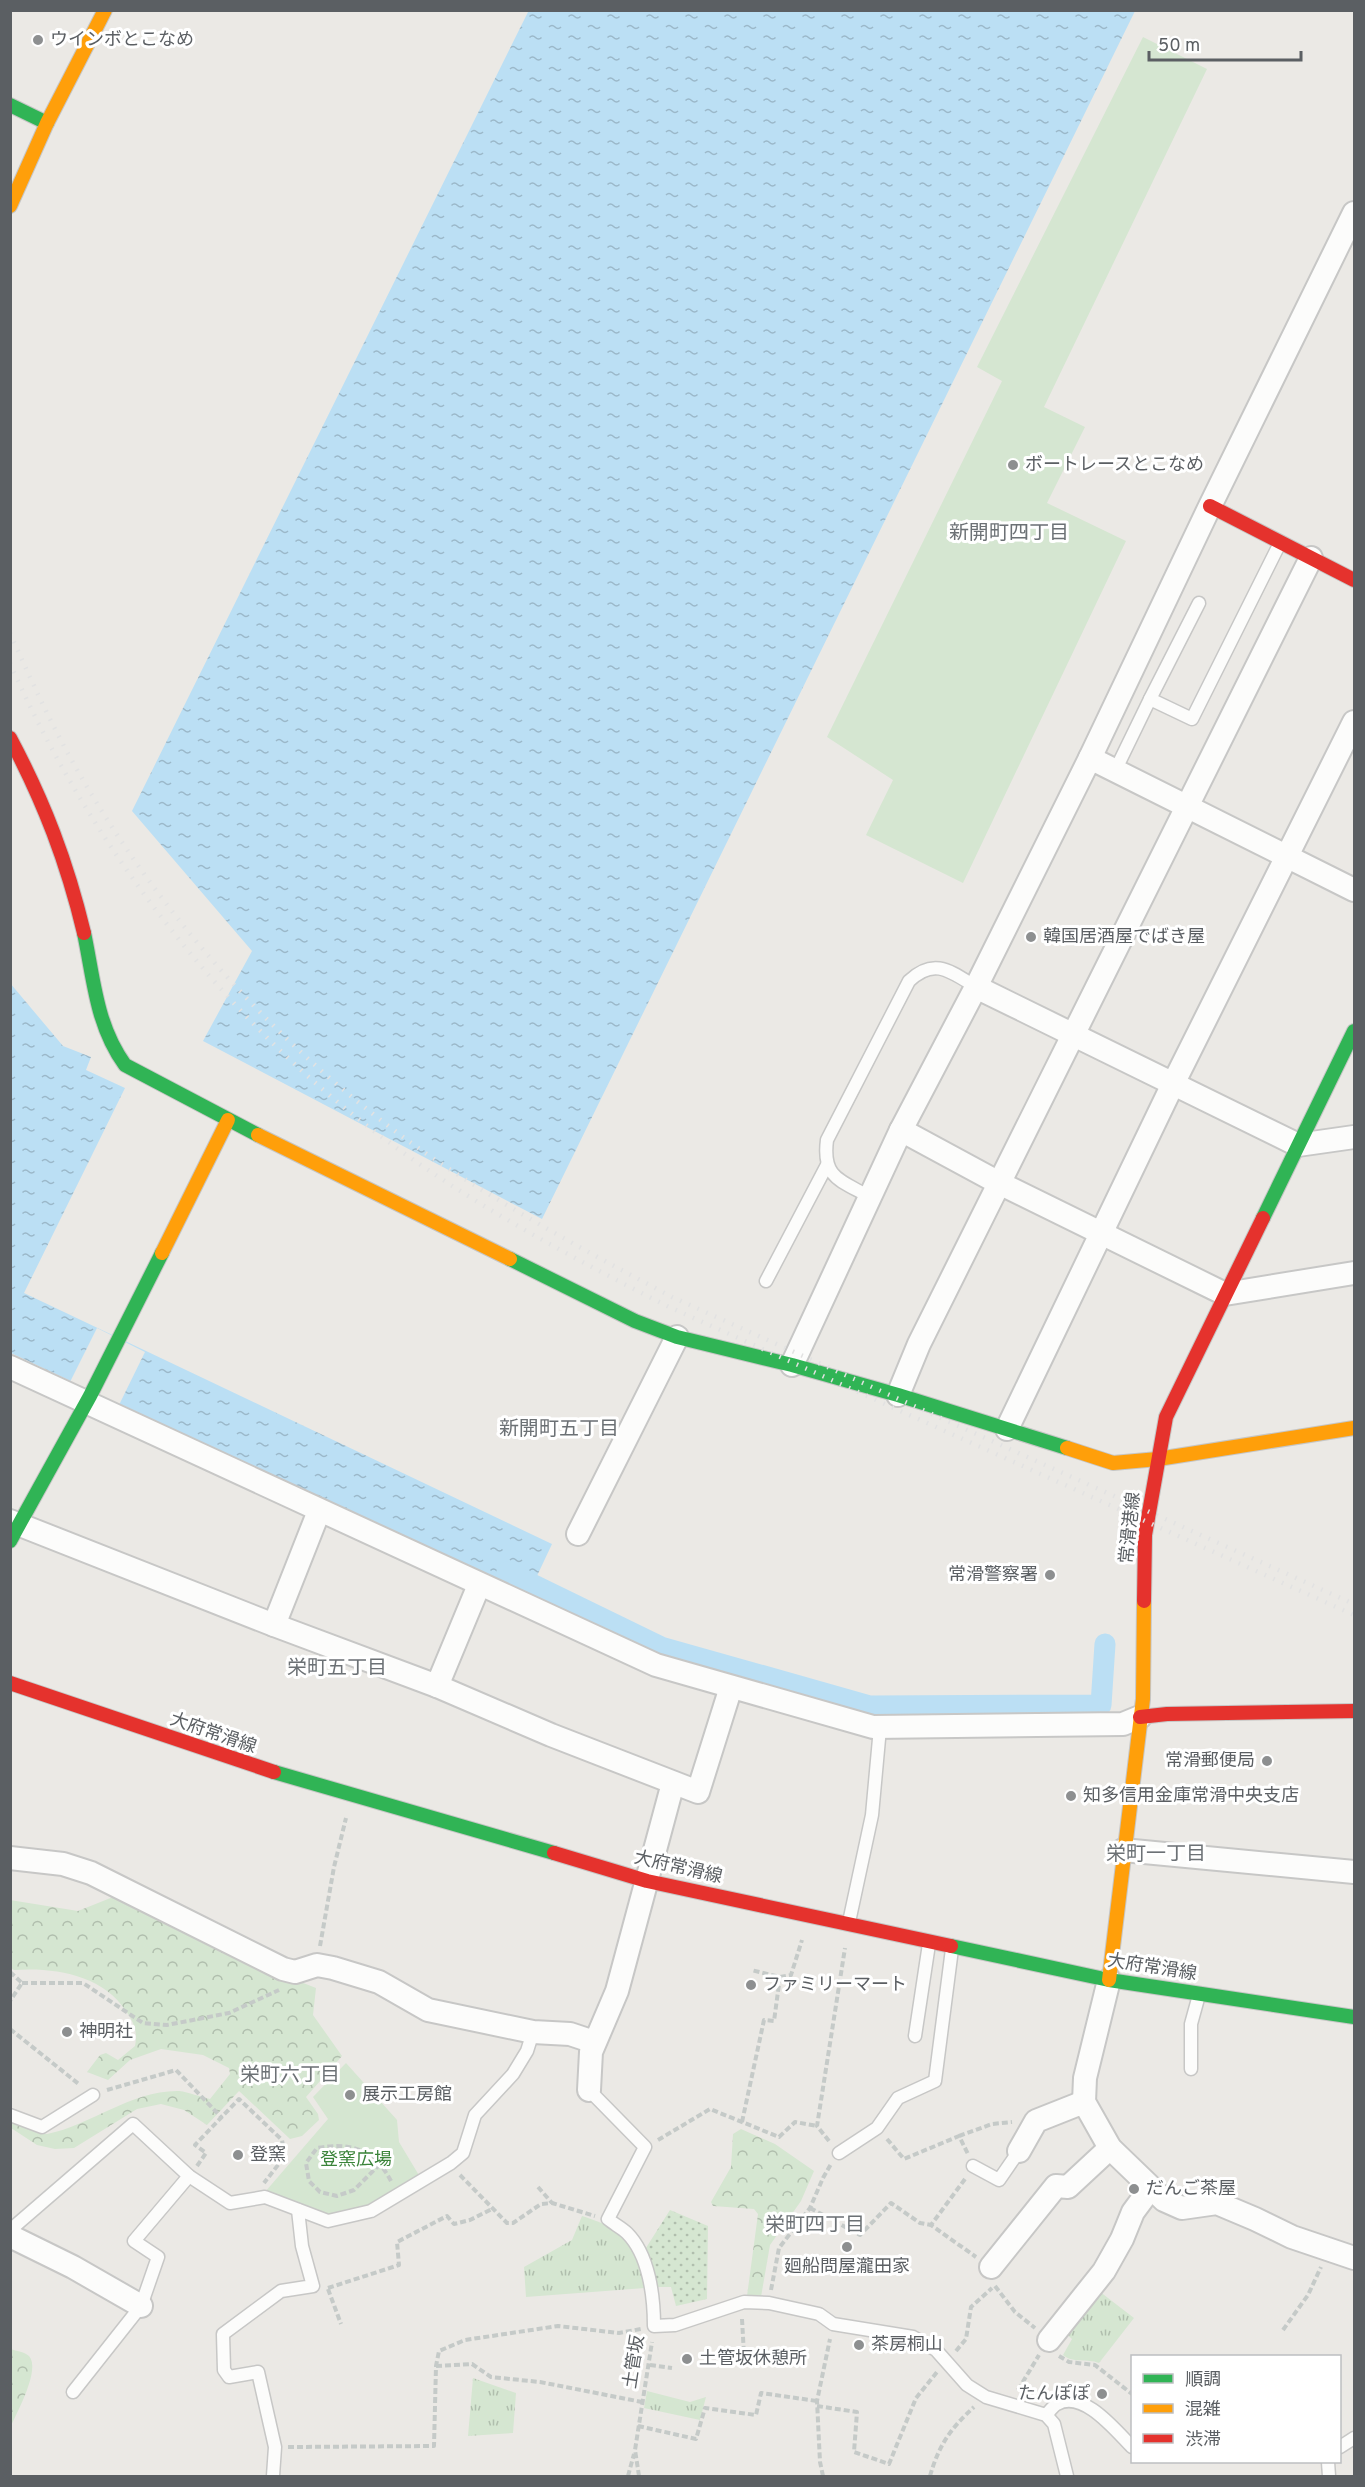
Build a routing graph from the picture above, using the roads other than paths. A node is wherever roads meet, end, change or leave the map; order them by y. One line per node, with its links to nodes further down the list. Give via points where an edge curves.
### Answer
1 (105, 10): 3 (street)
2 (10, 105): 3 (street)
3 (47, 123): 4 (street)
4 (10, 206)
5 (1354, 213): 6 (street)
6 (1210, 506): 7 (street); 14 (street)
7 (1281, 542): 8 (street); 11 (lane, via 1192,719)
8 (1311, 558): 9 (street); 16 (street)
9 (1354, 580)
10 (1199, 603): 11 (lane)
11 (1150, 699): 15 (lane)
12 (1354, 722): 17 (street)
13 (10, 738): 23 (street, via 59,843 72,883 103,1027 112,1047 125,1065)
14 (1090, 758): 15 (street); 19 (street)
15 (1115, 771): 16 (street)
16 (1188, 807): 17 (street); 21 (street)
17 (1287, 857): 18 (street); 22 (street)
18 (1354, 890)
19 (976, 987): 21 (street); 24 (street); 27 (lane, via 935,966 919,971 909,981 827,1140)
20 (1354, 1031): 26 (street, 常滑港線)
21 (1074, 1036): 22 (street); 28 (street)
22 (1173, 1084): 26 (street); 30 (street)
23 (228, 1120): 34 (street, via 635,1321); 38 (street)
24 (901, 1130): 28 (street); 29 (street)
25 (1354, 1137): 26 (street)
26 (1298, 1145): 33 (street, 常滑港線)
27 (827, 1165): 29 (lane, via 843,1182); 32 (lane)
28 (999, 1184): 30 (street); 37 (street, via 919,1344)
29 (870, 1197): 35 (street)
30 (1101, 1233): 33 (street); 40 (street)
31 (1354, 1273): 33 (street)
32 (766, 1281)
33 (1226, 1294): 41 (street, 常滑港線, via 1166,1417)
34 (677, 1336): 35 (street); 44 (street)
35 (792, 1365): 37 (street)
36 (10, 1367): 38 (street)
37 (898, 1395): 40 (street)
38 (88, 1399): 42 (street); 43 (street)
39 (1354, 1428): 41 (street)
40 (1007, 1430): 41 (street, via 1113,1463)
41 (1158, 1459): 51 (street, 常滑港線, via 1144,1535)
42 (319, 1511): 45 (street); 46 (street)
43 (13, 1529): 46 (street)
44 (578, 1534)
45 (478, 1585): 48 (street); 49 (street, via 656,1665)
46 (274, 1625): 48 (street)
47 (10, 1683): 57 (street, 大府常滑線, via 250,1766)
48 (437, 1686): 53 (street)
49 (731, 1687): 52 (street); 53 (street, via 698,1792)
50 (1354, 1711): 51 (street)
51 (1140, 1717): 52 (street, via 1124,1724); 54 (street, 常滑港線)
52 (880, 1728): 58 (lane, via 872,1815)
53 (673, 1783): 57 (street)
54 (1123, 1850): 56 (street); 61 (street, 常滑港線)
55 (10, 1858): 64 (street, via 63,1864 91,1873 283,1969 295,1972 317,1965 379,1982 428,2010)
56 (1354, 1872)
57 (646, 1881): 58 (street, 大府常滑線); 66 (street, via 617,1990)
58 (849, 1925): 59 (street, 大府常滑線)
59 (929, 1942): 60 (street, 大府常滑線); 65 (lane)
60 (952, 1947): 61 (street, 大府常滑線); 74 (lane, via 935,2082 898,2098 877,2128)
61 (1109, 1980): 62 (street, 大府常滑線); 70 (street, via 1085,2078)
62 (1200, 1994): 63 (street, 大府常滑線); 67 (lane, via 1191,2024)
63 (1354, 2017)
64 (533, 2032): 66 (street, via 570,2034); 78 (lane, via 513,2074 475,2115 463,2153 451,2163 371,2211 328,2221)
65 (915, 2036)
66 (594, 2042): 68 (street)
67 (1191, 2069)
68 (589, 2090): 85 (lane, via 645,2147 608,2219 626,2232 640,2250 654,2326 675,2325 741,2303 769,2303 819,2314 833,2324 914,2337 936,2350 967,2385 986,2397)
69 (93, 2095): 71 (lane, via 42,2127)
70 (1084, 2102): 72 (street); 73 (street, via 1036,2121)
71 (10, 2115)
72 (1110, 2148): 77 (street); 81 (street, via 1068,2187 1056,2186)
73 (1019, 2151): 75 (lane, via 999,2180)
74 (839, 2153)
75 (973, 2166)
76 (189, 2176): 78 (lane, via 230,2203 265,2197); 79 (lane, via 133,2124 16,2225); 82 (lane, via 134,2241 158,2258)
77 (1150, 2189): 80 (street, via 1182,2208 1217,2204 1292,2237); 83 (street, via 1133,2212 1104,2271)
78 (298, 2210): 87 (lane, via 302,2246 313,2286 281,2291 224,2334 224,2370 229,2377 258,2372 275,2447)
79 (11, 2236): 82 (street)
80 (1354, 2258)
81 (993, 2276)
82 (141, 2306): 84 (lane)
83 (1047, 2344)
84 (73, 2392)
85 (1046, 2415): 86 (lane, via 1057,2404 1072,2400 1094,2410); 88 (lane, via 1054,2424)
86 (1131, 2446)
87 (273, 2476)
88 (1067, 2476)

